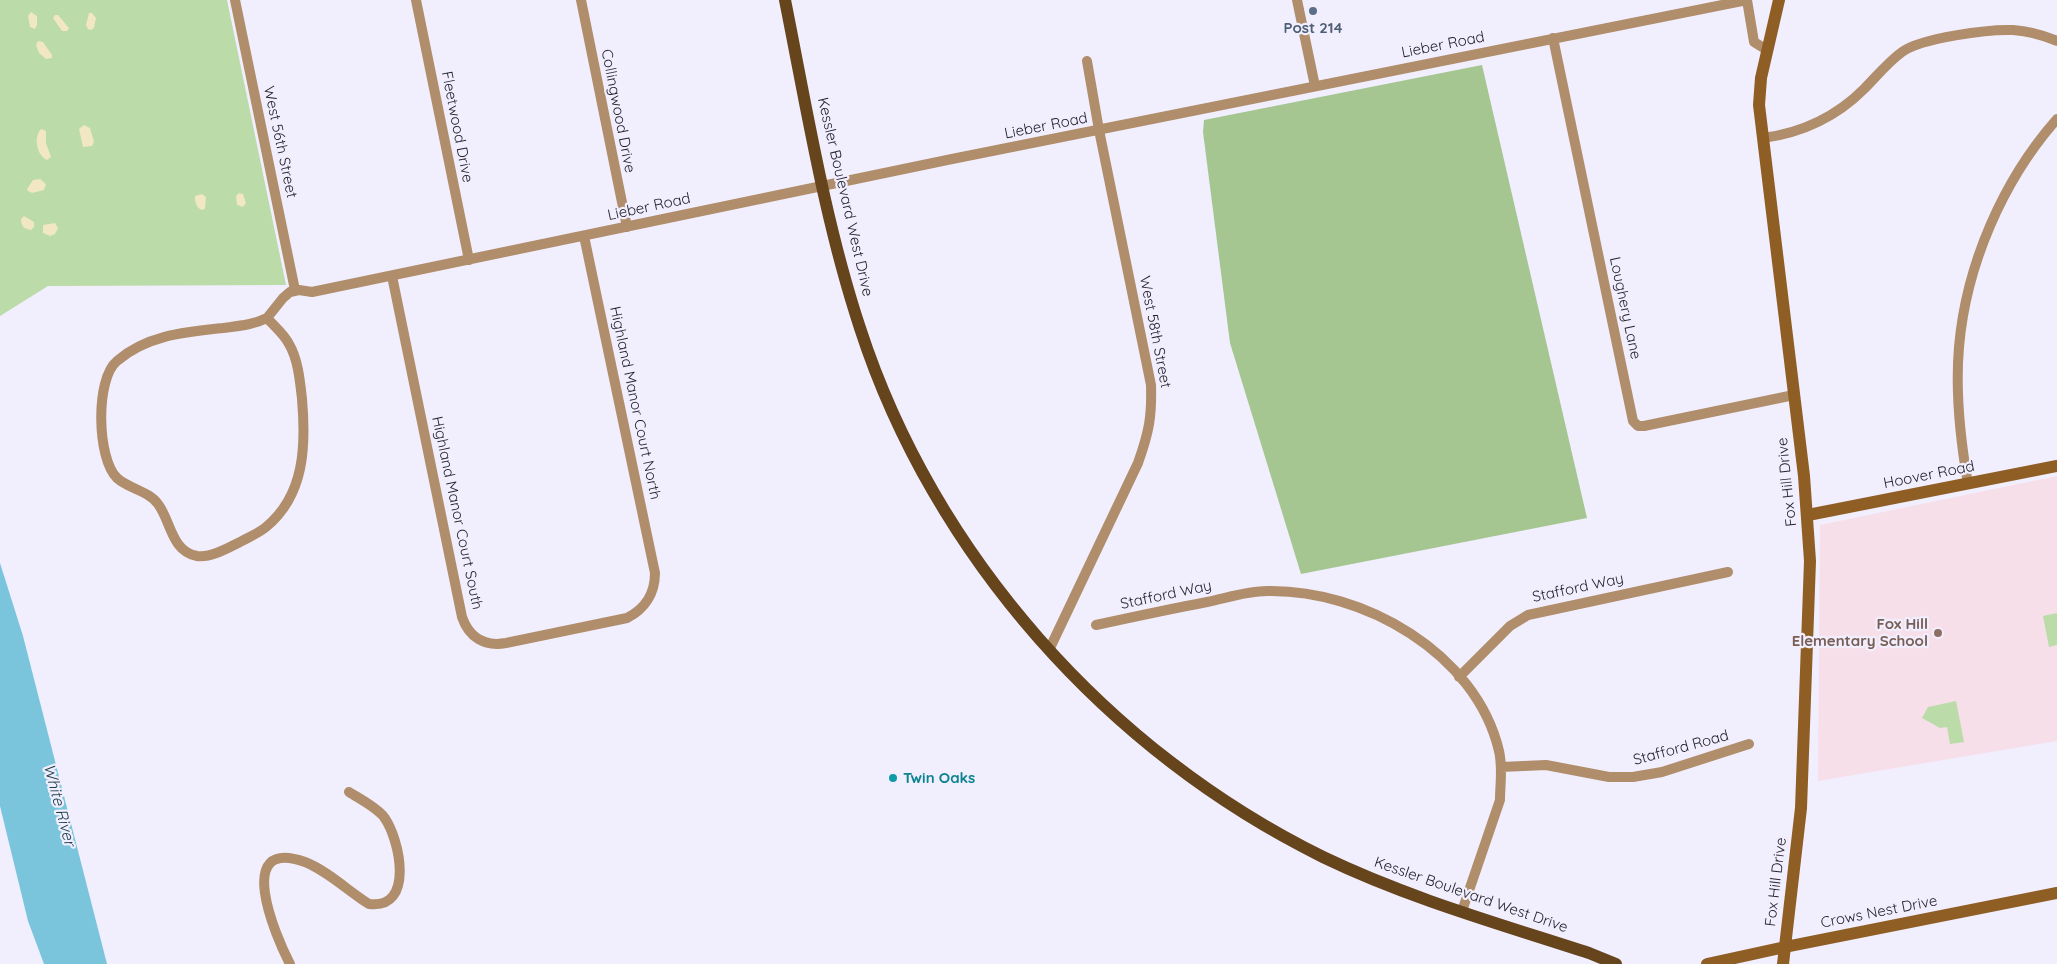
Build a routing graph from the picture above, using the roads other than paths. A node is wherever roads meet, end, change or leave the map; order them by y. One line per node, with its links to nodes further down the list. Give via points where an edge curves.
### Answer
1 (235, 0): 20 (street, West 56th Street)
2 (416, 0): 18 (street, Fleetwood Drive)
3 (581, 0): 16 (street, Collingwood Drive)
4 (785, 0): 15 (main road, Kessler Boulevard West Drive)
5 (1297, 0): 11 (street)
6 (1779, 0): 9 (street, Fox Hill Drive)
7 (1553, 38): 9 (street, Lieber Road, via 1747,0 1754,42); 11 (street, Lieber Road); 22 (street, Loughery Lane, via 1633,422 1644,426)
8 (2057, 41): 14 (street, via 2033,32 2005,30 1918,44 1900,54 1855,98 1833,114 1797,131)
9 (1767, 50): 14 (street, Fox Hill Drive, via 1759,105)
10 (1087, 61): 13 (street, West 58th Street)
11 (1315, 86): 13 (street, Lieber Road)
12 (2057, 119): 24 (street, via 2023,164 1998,210 1969,290 1959,345 1958,380 1959,423)
13 (1099, 130): 15 (street, Lieber Road); 29 (street, West 58th Street, via 1151,384 1151,417 1142,455)
14 (1763, 138): 22 (street, Fox Hill Drive)
15 (822, 187): 16 (street, Lieber Road); 29 (main road, Kessler Boulevard West Drive, via 861,331 904,435 968,546 999,590)
16 (627, 227): 17 (street, Lieber Road)
17 (584, 236): 18 (street, Lieber Road); 27 (street, Highland Manor Court North)
18 (469, 260): 19 (street, Lieber Road)
19 (392, 276): 20 (street, Lieber Road, via 312,292); 27 (street, Highland Manor Court South, via 462,617 472,635 486,643 499,644 627,618 646,603)
20 (295, 290): 21 (street, via 283,298)
21 (267, 318): 21 (street, via 286,338 294,355 304,426 299,476 289,501 266,527 219,551 195,555 184,550 175,539 156,500 126,485 111,470 101,418 104,381 116,362 151,340 250,324)
22 (1794, 395): 25 (street, Fox Hill Drive)
23 (2057, 466): 24 (street, Hoover Road)
24 (1968, 484): 25 (street, Hoover Road)
25 (1808, 515): 36 (street, Fox Hill Drive, via 1810,561 1801,808)
26 (1728, 572): 30 (street, Stafford Way, via 1528,614 1510,626)
27 (656, 577)
28 (1096, 625): 30 (street, Stafford Way, via 1256,591 1307,593 1352,605 1391,622 1430,648)
29 (1049, 650): 35 (main road, Kessler Boulevard West Drive, via 1133,732 1235,807 1347,868)
30 (1459, 677): 32 (street, via 1484,711)
31 (1749, 744): 32 (street, Stafford Road, via 1658,773 1633,777 1604,776 1550,766)
32 (1501, 767): 35 (street, via 1500,800)
33 (349, 792): 37 (street, via 381,813 389,826 401,865 399,884 387,901 369,904 310,864 275,858 266,866 263,881 273,928)
34 (2057, 893): 36 (street, Crows Nest Drive)
35 (1462, 911): 38 (main road, Kessler Boulevard West Drive)
36 (1785, 947): 39 (street, Crows Nest Drive); 40 (street, Fox Hill Drive)
37 (290, 964)
38 (1616, 964)
39 (1707, 964)
40 (1782, 964)

